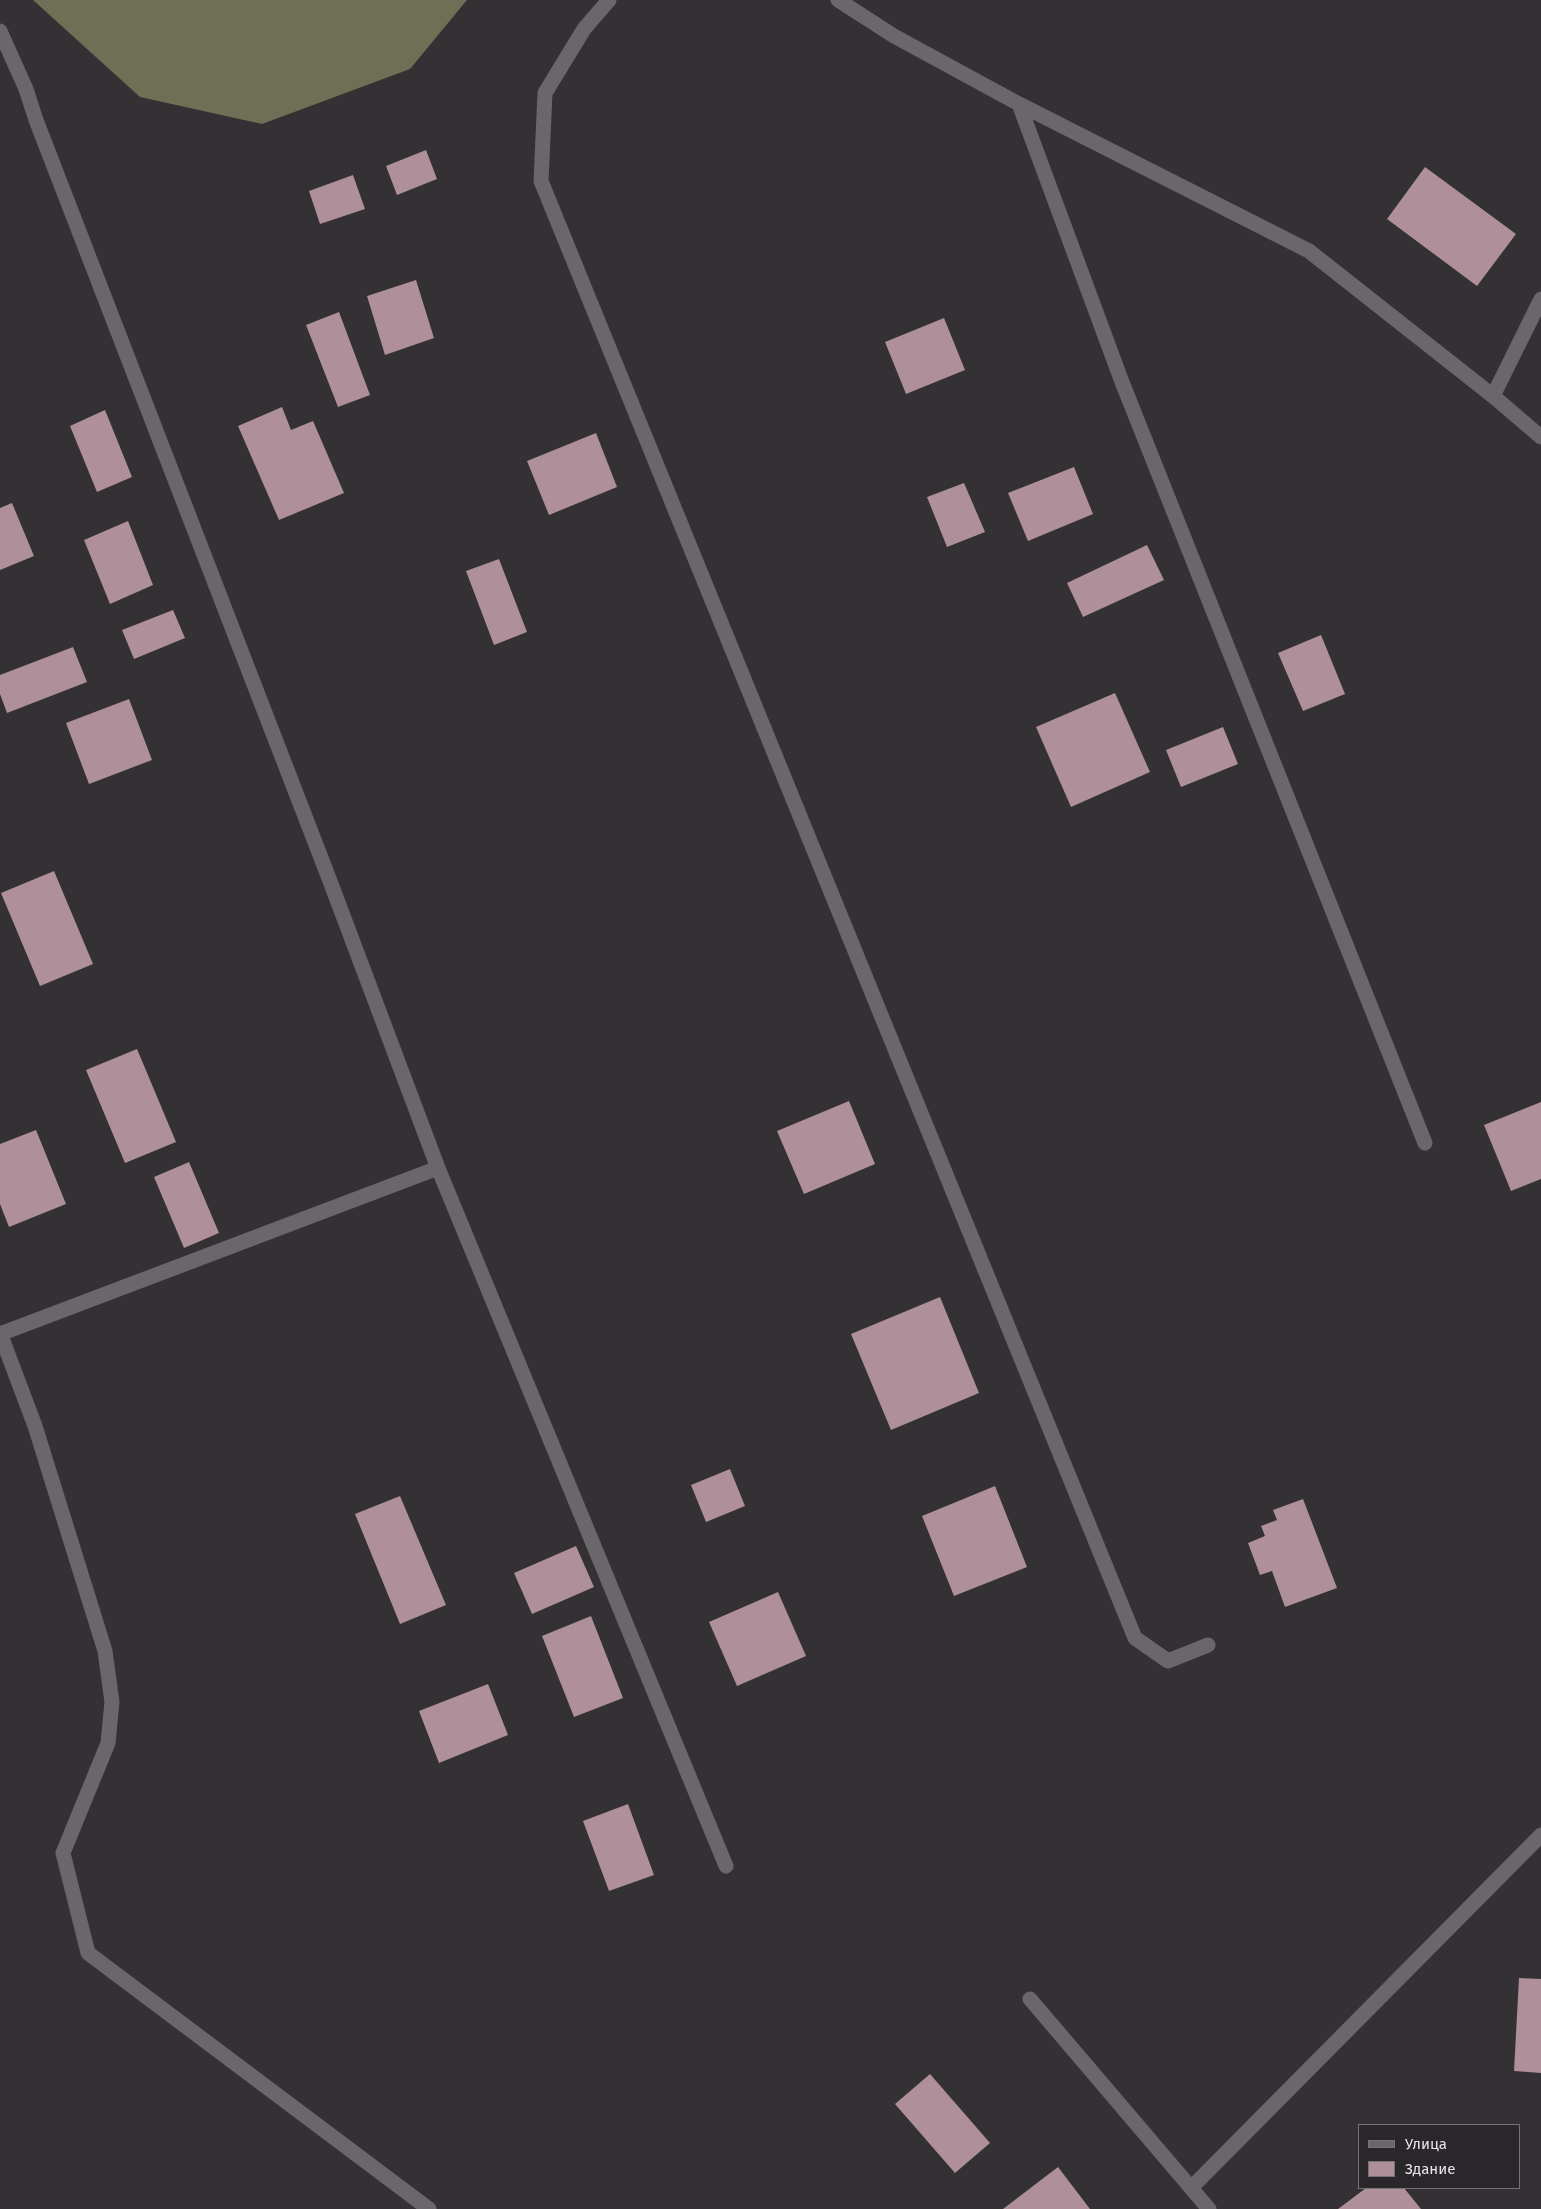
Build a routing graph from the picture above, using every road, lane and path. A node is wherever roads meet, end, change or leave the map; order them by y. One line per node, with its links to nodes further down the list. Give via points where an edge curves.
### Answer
1 (609, 0): 11 (street, via 584,29 545,93 541,181 1135,1638 1168,1661)
2 (838, 0): 4 (street, via 894,36)
3 (0, 31): 9 (street, via 26,89)
4 (1019, 104): 6 (street, via 1309,251); 8 (street, via 1122,382)
5 (1541, 299): 6 (street)
6 (1493, 396): 7 (street)
7 (1541, 437)
8 (1424, 1143)
9 (438, 1168): 10 (street); 13 (street)
10 (0, 1334): 16 (street, via 35,1426 105,1651 112,1702 108,1743 63,1853 88,1953)
11 (1208, 1645)
12 (1541, 1835): 15 (street)
13 (726, 1866)
14 (1030, 1999): 15 (street)
15 (1191, 2188): 17 (street)
16 (429, 2209)
17 (1209, 2209)

